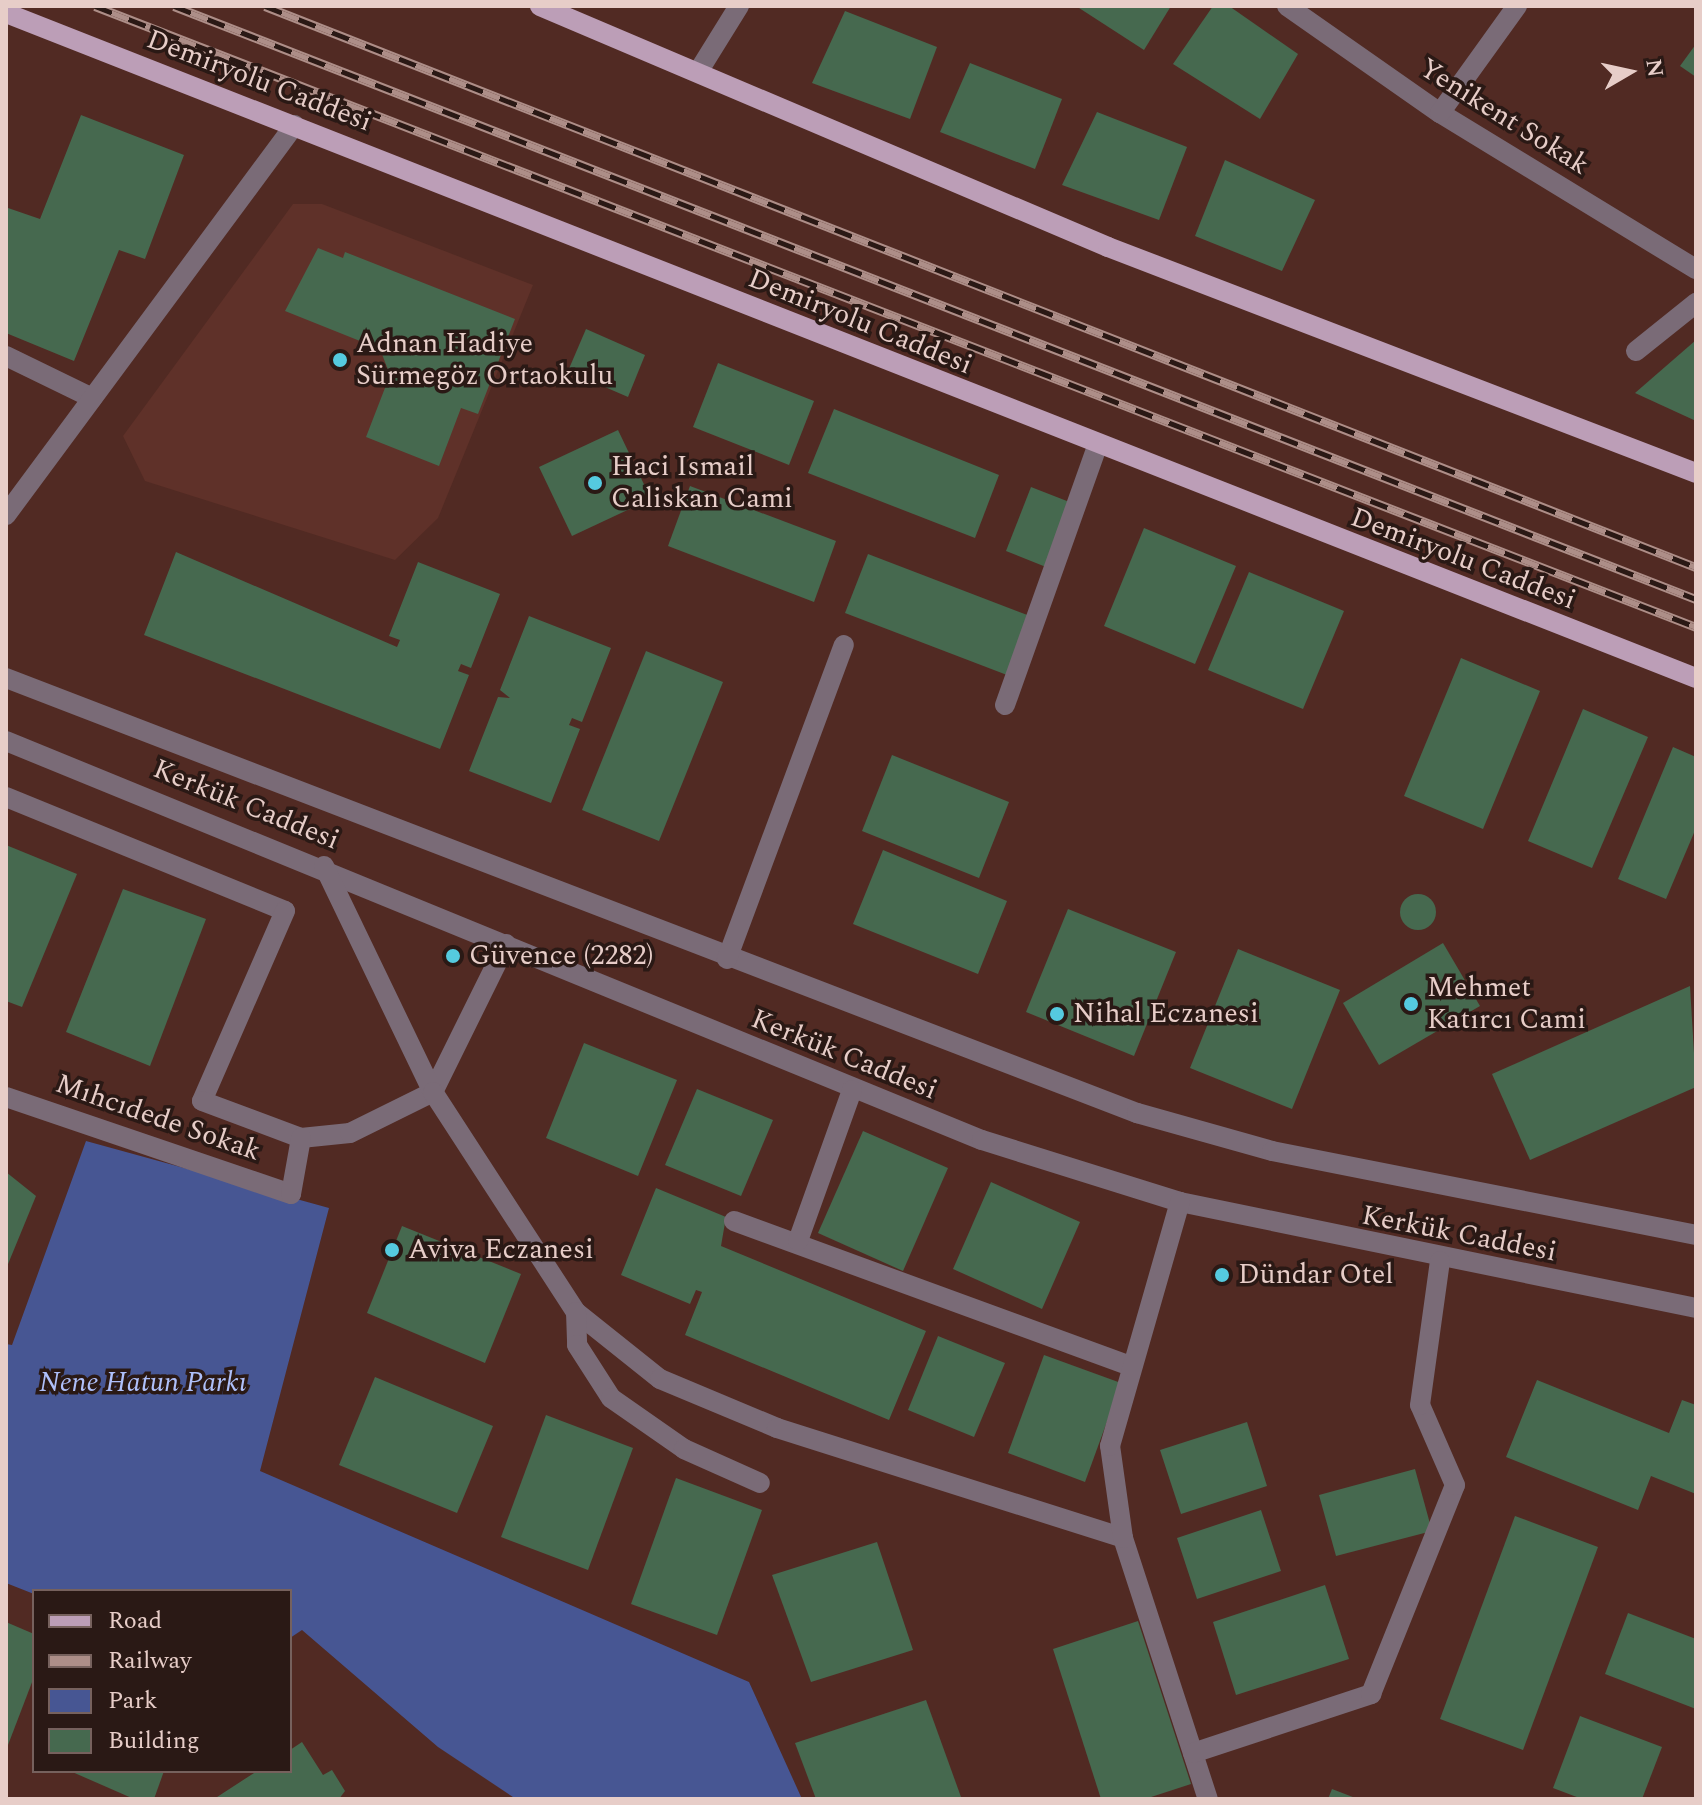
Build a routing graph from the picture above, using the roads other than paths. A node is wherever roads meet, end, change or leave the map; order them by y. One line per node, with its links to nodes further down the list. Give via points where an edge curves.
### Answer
1 (540, 6): 6 (main road)
2 (739, 6): 6 (street)
3 (1287, 6): 7 (street, Yenikent Sokak)
4 (1517, 6): 7 (street)
5 (6, 13): 8 (main road, Demiryolu Caddesi)
6 (698, 72): 15 (main road, via 1108,247)
7 (1440, 113): 9 (street, Yenikent Sokak)
8 (295, 125): 13 (street); 14 (main road, Demiryolu Caddesi)
9 (1696, 269)
10 (1696, 303): 11 (street)
11 (1636, 351)
12 (6, 356): 13 (street)
13 (92, 398): 16 (street)
14 (1097, 447): 19 (main road, Demiryolu Caddesi); 20 (street)
15 (1696, 473)
16 (6, 515)
17 (844, 645): 25 (street)
18 (6, 678): 25 (street, Kerkük Caddesi)
19 (1696, 678)
20 (1005, 705)
21 (6, 741): 23 (street, Kerkük Caddesi)
22 (6, 797): 29 (street, via 285,911 202,1101)
23 (324, 866): 24 (street, Kerkük Caddesi); 27 (street)
24 (506, 944): 26 (street, Kerkük Caddesi); 27 (street)
25 (727, 959): 32 (street, Kerkük Caddesi, via 1137,1113 1242,1143)
26 (852, 1090): 30 (street, Kerkük Caddesi); 33 (street)
27 (433, 1092): 29 (street, via 350,1133); 36 (street)
28 (6, 1097): 29 (street, Mıhcıdede Sokak, via 291,1194)
29 (301, 1138)
30 (1180, 1202): 34 (street, Kerkük Caddesi); 37 (street)
31 (734, 1221): 33 (street)
32 (1696, 1235)
33 (798, 1241): 37 (street)
34 (1440, 1261): 35 (street, Kerkük Caddesi); 40 (street, via 1420,1405 1455,1485 1371,1694)
35 (1696, 1308)
36 (576, 1312): 38 (street, via 577,1345 611,1398 684,1449); 39 (street, via 660,1379 777,1428)
37 (1132, 1367): 39 (street, via 1110,1446)
38 (760, 1483)
39 (1123, 1538): 40 (street)
40 (1193, 1753): 41 (street)
41 (1208, 1799)

